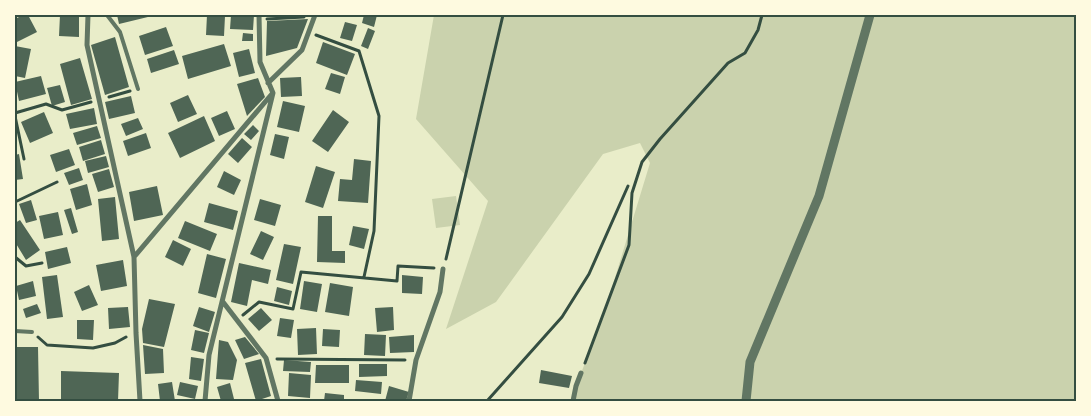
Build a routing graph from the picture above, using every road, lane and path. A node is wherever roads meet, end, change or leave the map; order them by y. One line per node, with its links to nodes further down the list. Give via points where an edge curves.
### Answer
1 (88, 15): 12 (street, via 87,45)
2 (107, 15): 10 (lane, via 120,32)
3 (503, 15): 21 (path)
4 (762, 15): 30 (path, via 745,53 728,63 642,162 632,193 629,244)
5 (870, 15): 37 (street, via 820,196 750,362)
6 (315, 16): 7 (path); 8 (street)
7 (259, 17): 9 (street, via 260,62)
8 (309, 32): 9 (street, via 302,50); 22 (path, via 359,51 379,116 374,231)
9 (268, 83): 11 (street)
10 (138, 89): 12 (path)
11 (273, 93): 19 (street); 23 (street)
12 (99, 100): 13 (path, via 62,110 46,104); 19 (street)
13 (15, 114): 14 (path)
14 (24, 159)
15 (56, 182): 17 (path)
16 (628, 186): 35 (path, via 589,274 562,317)
17 (15, 202)
18 (15, 257): 20 (path, via 26,266)
19 (134, 257): 27 (street)
20 (42, 263)
21 (443, 269): 22 (path, via 398,266 397,281); 29 (street, via 440,292)
22 (364, 278): 24 (path, via 302,272 293,310 259,302)
23 (223, 302): 24 (street); 32 (street, via 209,356)
24 (237, 320): 28 (street)
25 (15, 331): 26 (lane)
26 (32, 332): 27 (path, via 47,345 93,348)
27 (136, 332): 31 (street)
28 (266, 358): 29 (path); 33 (street)
29 (416, 360): 34 (street)
30 (581, 373): 36 (street)
31 (140, 401)
32 (205, 401)
33 (278, 401)
34 (409, 401)
35 (487, 401)
36 (573, 401)
37 (746, 401)

